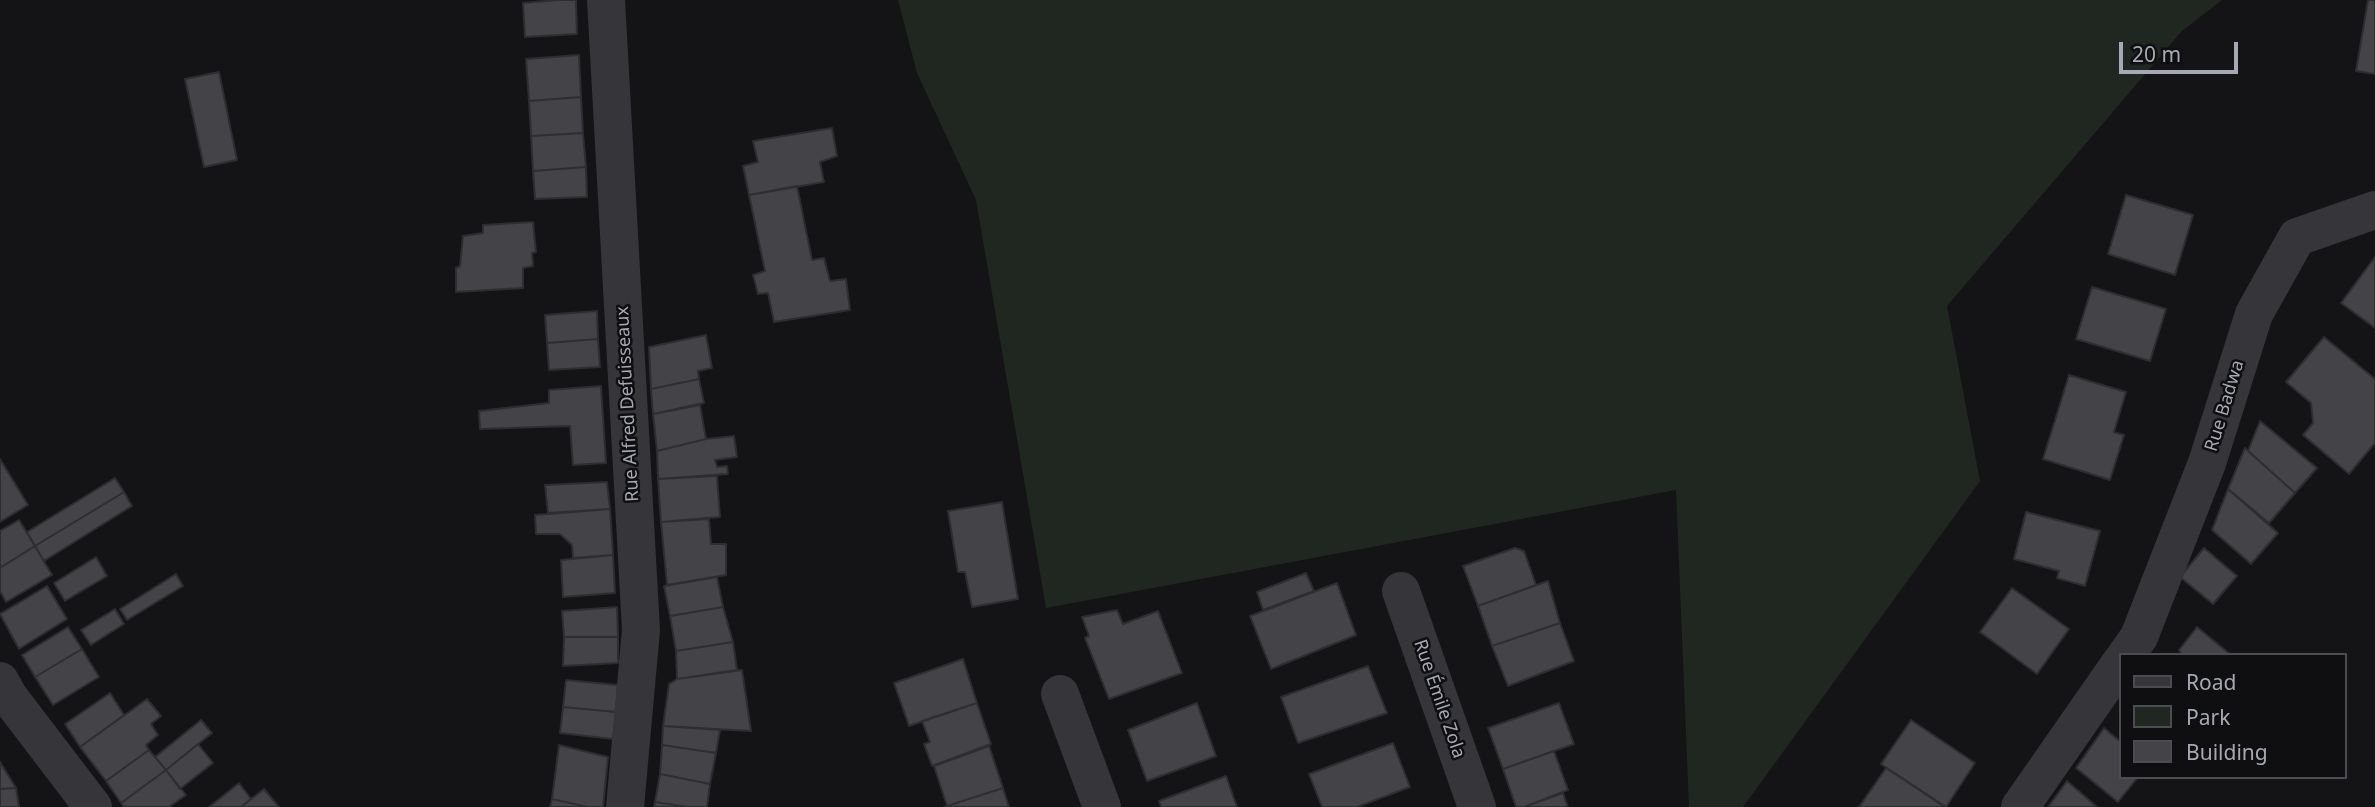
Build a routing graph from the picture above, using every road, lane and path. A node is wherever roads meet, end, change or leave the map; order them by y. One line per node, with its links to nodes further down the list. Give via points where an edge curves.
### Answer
1 (606, 0): 9 (street, Rue Alfred Defuisseaux, via 641,630)
2 (2375, 210): 4 (street, Rue Badwa, via 2297,237 2284,259 2254,314 2207,463 2139,637)
3 (1401, 591): 11 (street, Rue Émile Zola)
4 (2127, 653)
5 (2120, 663): 12 (street)
6 (0, 681): 8 (street)
7 (1060, 694): 10 (street)
8 (93, 807)
9 (625, 807)
10 (1102, 807)
11 (1477, 807)
12 (2020, 807)

